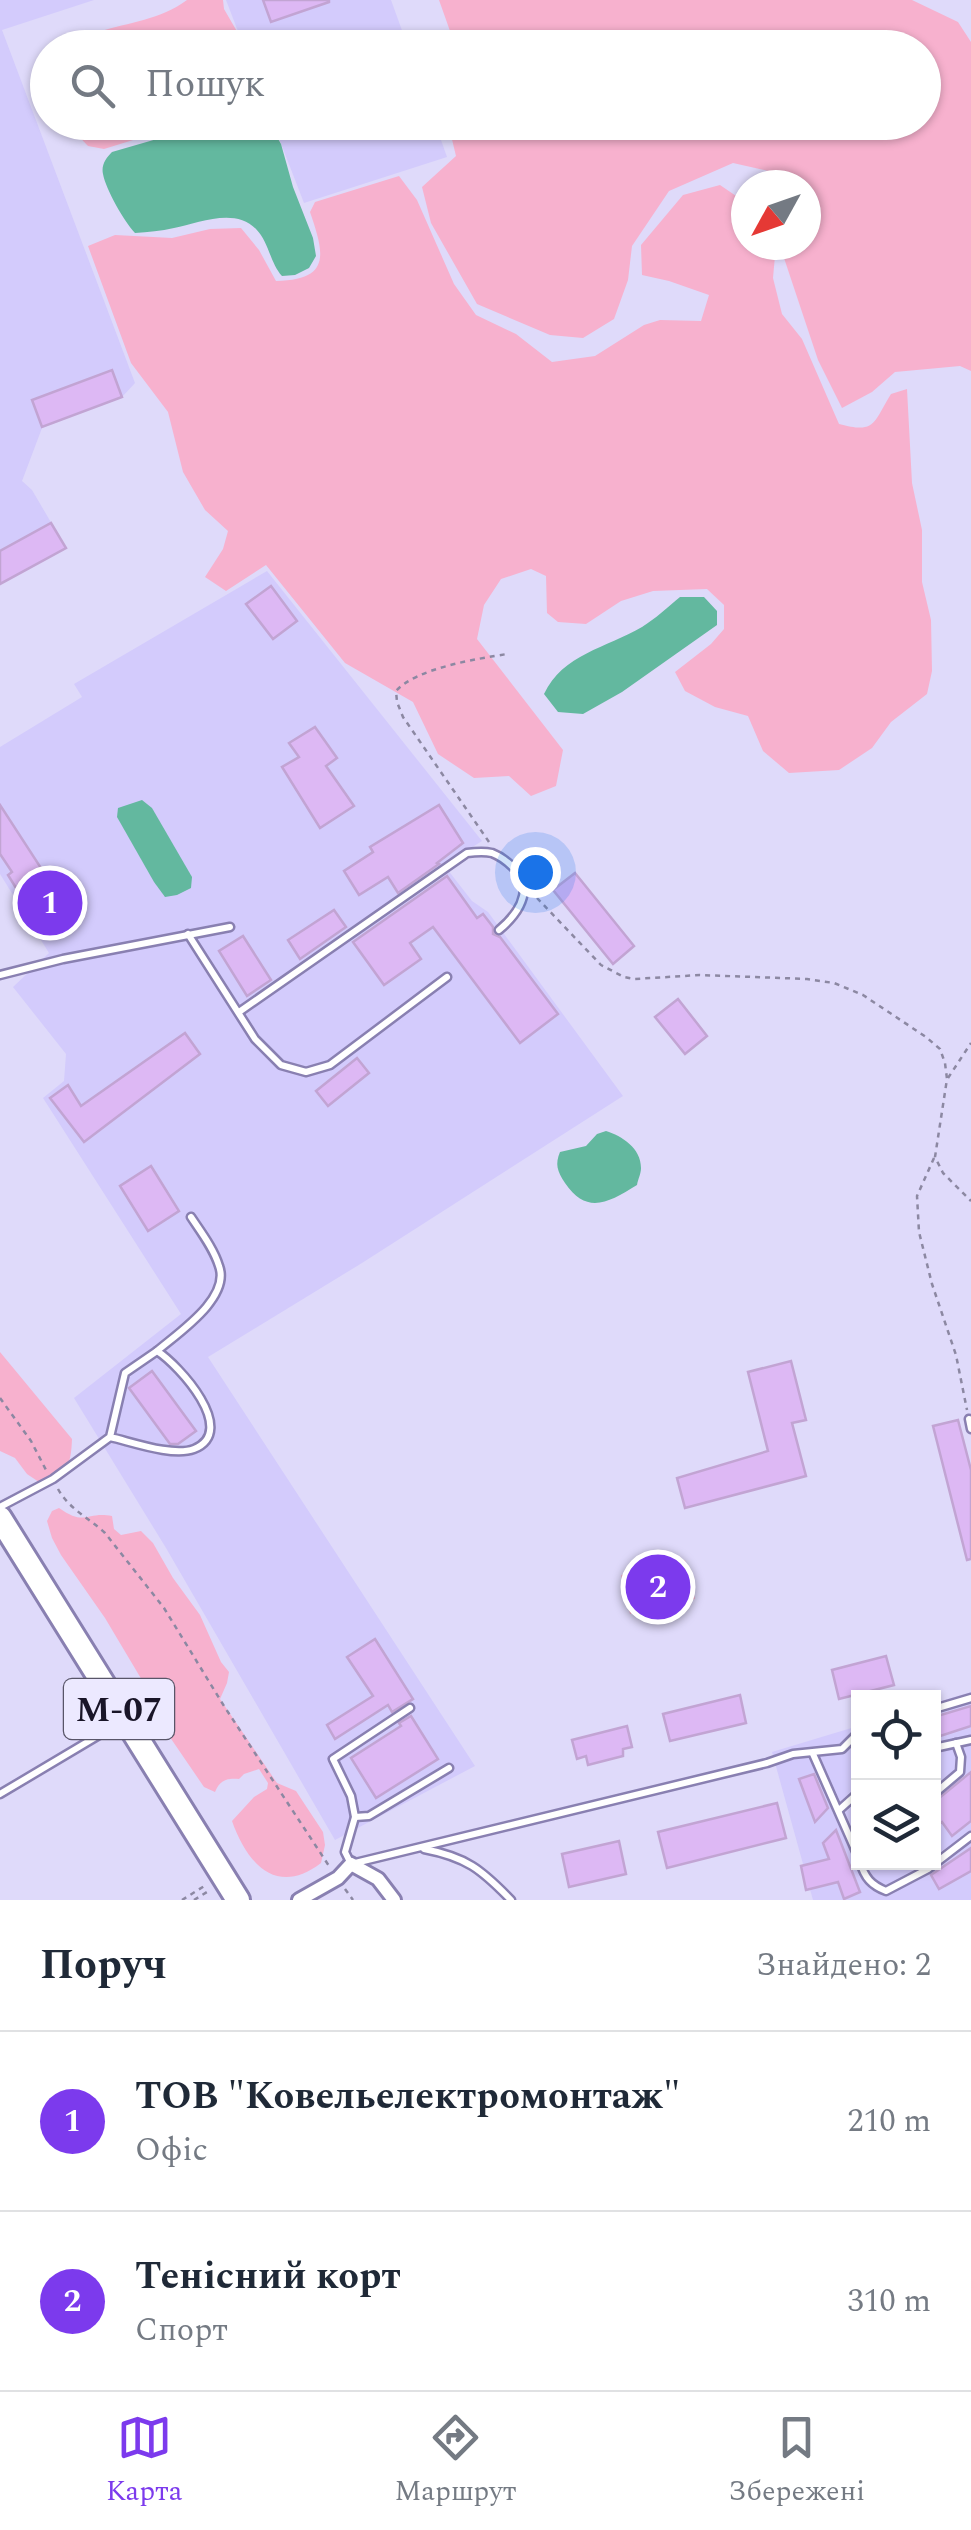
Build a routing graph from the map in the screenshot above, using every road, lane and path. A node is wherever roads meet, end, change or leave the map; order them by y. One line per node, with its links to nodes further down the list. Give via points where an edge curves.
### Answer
1 (507, 654): 2 (path, via 460,662 396,691 403,716)
2 (492, 853): 3 (lane); 9 (lane, via 467,853 452,862)
3 (524, 885): 5 (lane, via 514,917); 11 (path, via 610,971 636,979 834,983 926,1037 940,1050)
4 (230, 927): 6 (lane)
5 (499, 930)
6 (188, 934): 7 (lane); 9 (lane)
7 (0, 974)
8 (447, 977): 9 (lane, via 330,1064 306,1072 281,1065)
9 (239, 1012)
10 (971, 1042): 11 (path)
11 (947, 1079): 12 (path)
12 (934, 1157): 13 (path); 17 (path, via 917,1196 919,1232)
13 (971, 1201)
14 (191, 1217): 15 (lane, via 221,1269 219,1288)
15 (156, 1351): 19 (lane, via 124,1373); 19 (lane, via 171,1360 210,1414 205,1442 174,1452)
16 (0, 1398): 20 (path)
17 (968, 1419): 18 (lane)
18 (971, 1429)
19 (110, 1437): 20 (lane)
20 (53, 1479): 21 (lane); 46 (path, via 164,1608)
21 (0, 1507)
22 (0, 1518): 26 (highway, М-07)
23 (971, 1698): 24 (lane)
24 (941, 1707)
25 (410, 1708): 37 (lane, via 333,1759)
26 (126, 1719): 34 (lane); 45 (highway, М-07)
27 (851, 1740): 31 (lane, via 842,1750)
28 (971, 1740): 29 (lane)
29 (956, 1743): 30 (lane); 33 (lane, via 960,1772)
30 (941, 1746)
31 (813, 1754): 36 (lane); 40 (lane)
32 (448, 1768): 37 (lane, via 369,1816)
33 (941, 1788)
34 (0, 1794)
35 (851, 1800): 36 (lane)
36 (840, 1810): 39 (lane)
37 (355, 1817): 42 (lane, via 345,1852)
38 (971, 1836): 41 (lane)
39 (851, 1839)
40 (418, 1848): 42 (lane); 52 (lane, via 454,1855)
41 (941, 1859)
42 (351, 1864): 46 (street); 51 (street, via 378,1879)
43 (862, 1870): 44 (lane, via 886,1891)
44 (926, 1870)
45 (222, 1875): 47 (path); 48 (highway, М-07)
46 (338, 1878): 49 (street); 50 (path)
47 (182, 1900)
48 (238, 1900)
49 (299, 1900)
50 (353, 1900)
51 (394, 1900)
52 (511, 1900)

